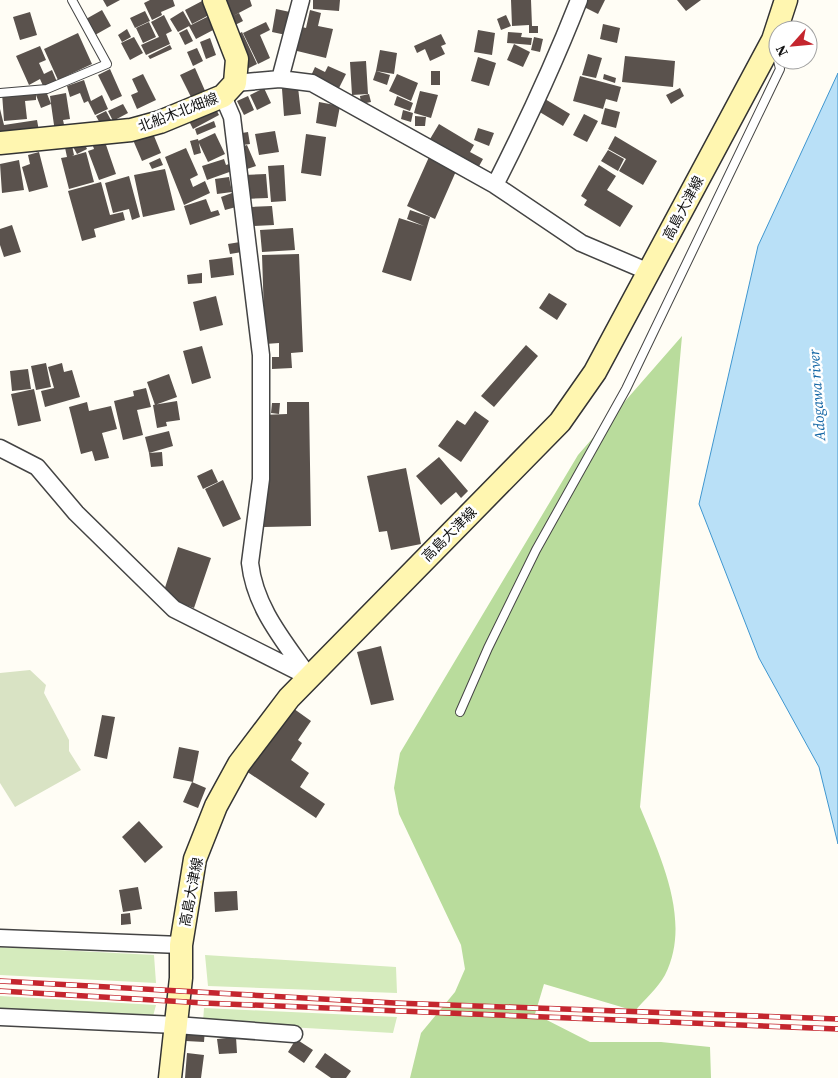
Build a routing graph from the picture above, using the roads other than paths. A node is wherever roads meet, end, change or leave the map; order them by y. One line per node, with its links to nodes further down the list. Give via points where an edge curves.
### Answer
1 (72, 0): 11 (lane, via 107,64 47,89)
2 (214, 0): 10 (main road, via 237,59)
3 (301, 0): 9 (street)
4 (578, 0): 13 (street, via 553,66)
5 (786, 0): 6 (main road, 高島大津線)
6 (780, 20)
7 (768, 49): 14 (main road, 高島大津線)
8 (780, 70): 17 (lane, via 626,389 536,550)
9 (280, 79): 10 (street); 13 (street, via 312,83)
10 (229, 90): 12 (main road, 北船木北畑線, via 160,122 131,130); 16 (street, via 261,355 261,479 251,575 264,613)
11 (0, 93)
12 (0, 143)
13 (495, 185): 14 (street, via 582,243)
14 (649, 272): 16 (main road, 高島大津線, via 595,372 560,422)
15 (0, 448): 16 (street, via 37,468 76,513 174,609)
16 (309, 677): 19 (main road, 高島大津線, via 262,731 216,806 196,859)
17 (460, 712)
18 (0, 938): 19 (street)
19 (181, 945): 21 (main road, 高島大津線)
20 (0, 1017): 21 (street)
21 (176, 1025): 22 (street); 23 (main road, 高島大津線)
22 (294, 1034)
23 (170, 1078)

